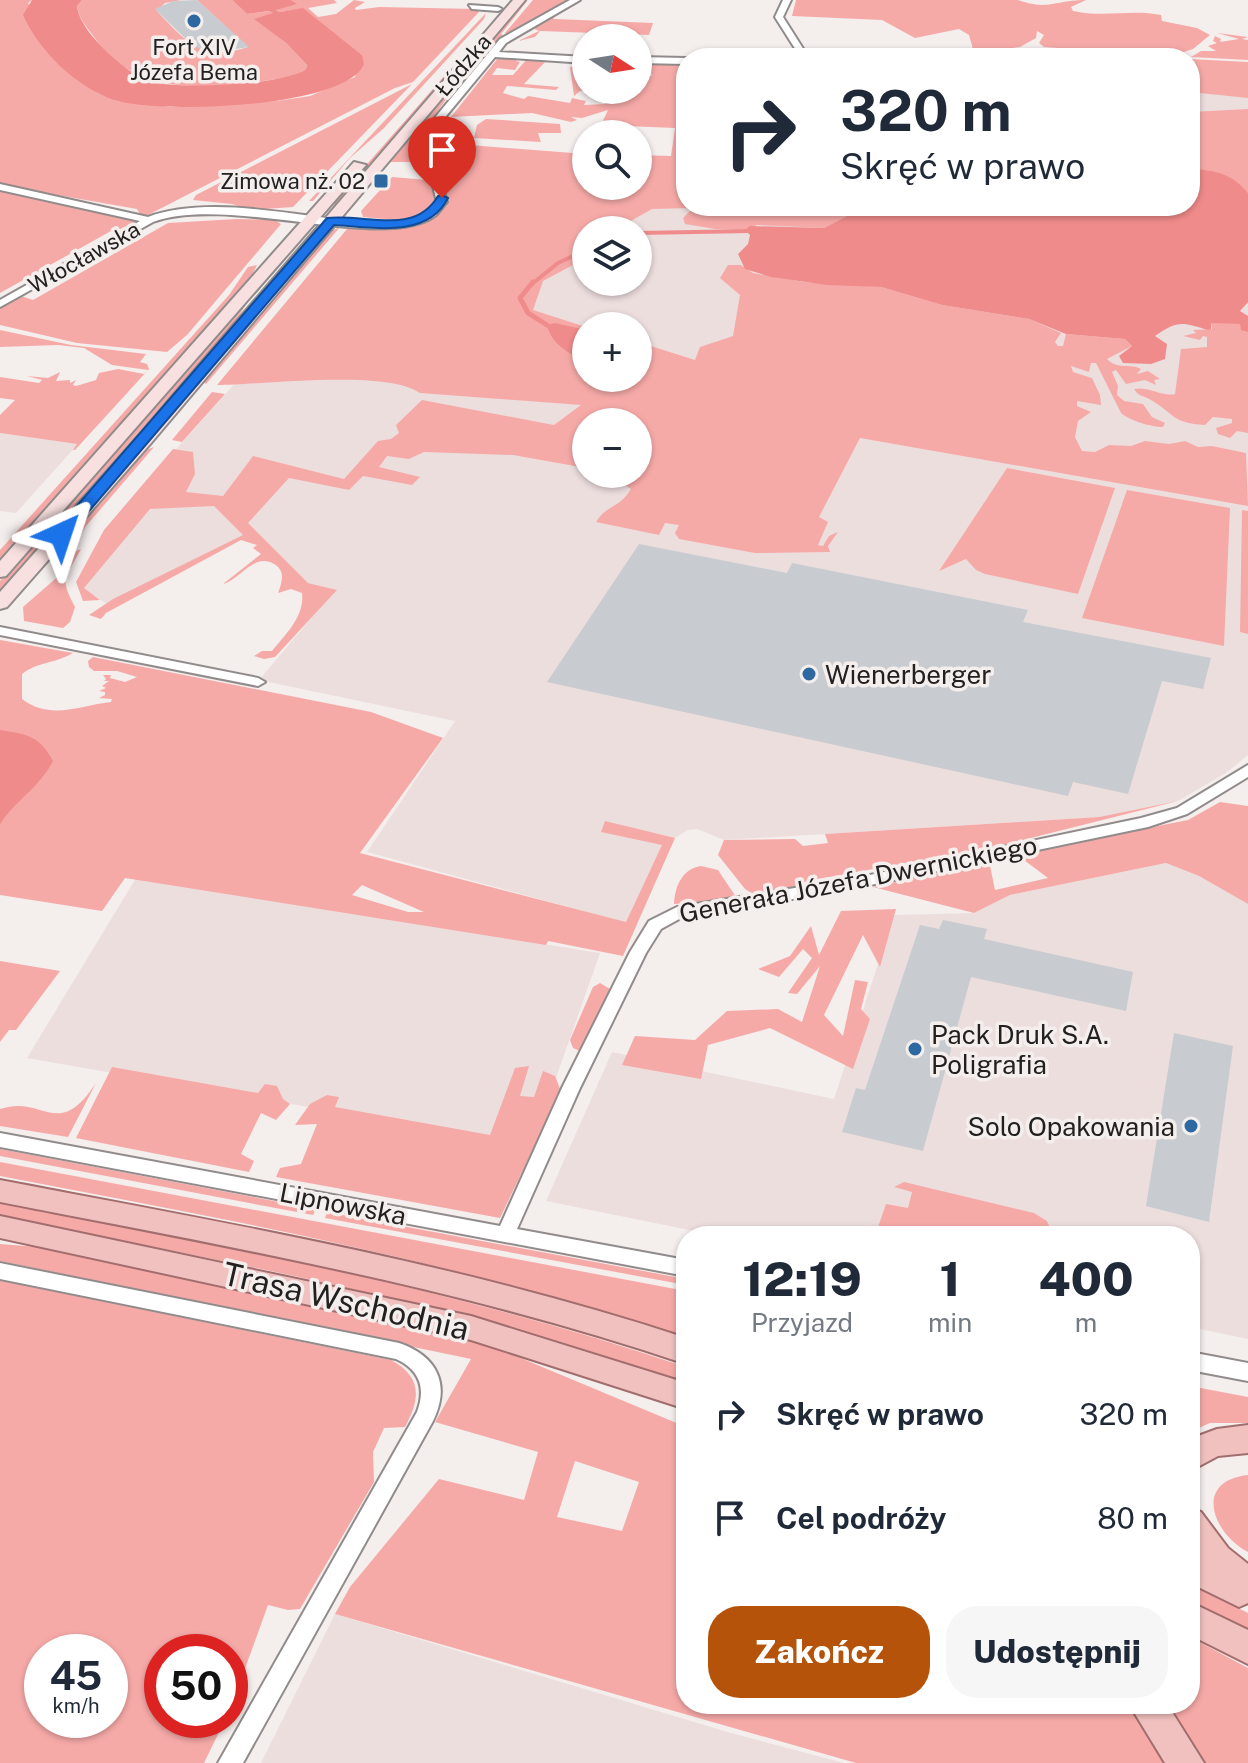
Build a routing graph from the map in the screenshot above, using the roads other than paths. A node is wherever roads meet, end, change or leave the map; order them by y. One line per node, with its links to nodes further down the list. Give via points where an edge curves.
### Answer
1 (477, 0): 5 (street, via 472,7)
2 (519, 0): 14 (main road, Łódzka)
3 (576, 0): 7 (street, Włocławska, via 510,36)
4 (787, 0): 6 (street, via 779,17)
5 (502, 4): 12 (main road, Łódzka)
6 (799, 48)
7 (492, 54): 8 (street); 14 (street, Włocławska, via 432,132 429,154 442,198 436,211 399,224)
8 (572, 59)
9 (652, 60): 10 (street)
10 (676, 61)
11 (0, 187): 13 (street)
12 (311, 219): 13 (street, Włocławska, via 171,214); 14 (street, Włocławska); 16 (main road, Łódzka)
13 (149, 220): 15 (street, Włocławska)
14 (331, 221): 17 (main road, Łódzka)
15 (0, 304)
16 (0, 572)
17 (0, 603)
18 (0, 631): 19 (street)
19 (258, 682)
20 (1248, 770): 24 (street, Generała Józefa Dwernickiego, via 1182,811 1143,823 660,920 602,1024)
21 (0, 1140): 24 (street, Lipnowska)
22 (0, 1191): 27 (main road, Trasa Wschodnia, via 472,1286)
23 (0, 1227): 30 (main road, Trasa Wschodnia, via 471,1328)
24 (505, 1235): 25 (street, Lipnowska)
25 (676, 1266)
26 (0, 1271): 40 (street, via 399,1351 421,1362 429,1376 432,1392 426,1415)
27 (676, 1348)
28 (1200, 1363): 29 (street)
29 (1248, 1372)
30 (676, 1393)
31 (1248, 1439): 32 (main road)
32 (1200, 1448)
33 (1200, 1536): 35 (main road, via 1216,1559)
34 (1200, 1571): 36 (main road)
35 (1248, 1584)
36 (1248, 1595)
37 (1200, 1623): 38 (main road)
38 (1248, 1648)
39 (1153, 1714): 41 (main road)
40 (230, 1763)
41 (1186, 1763)

